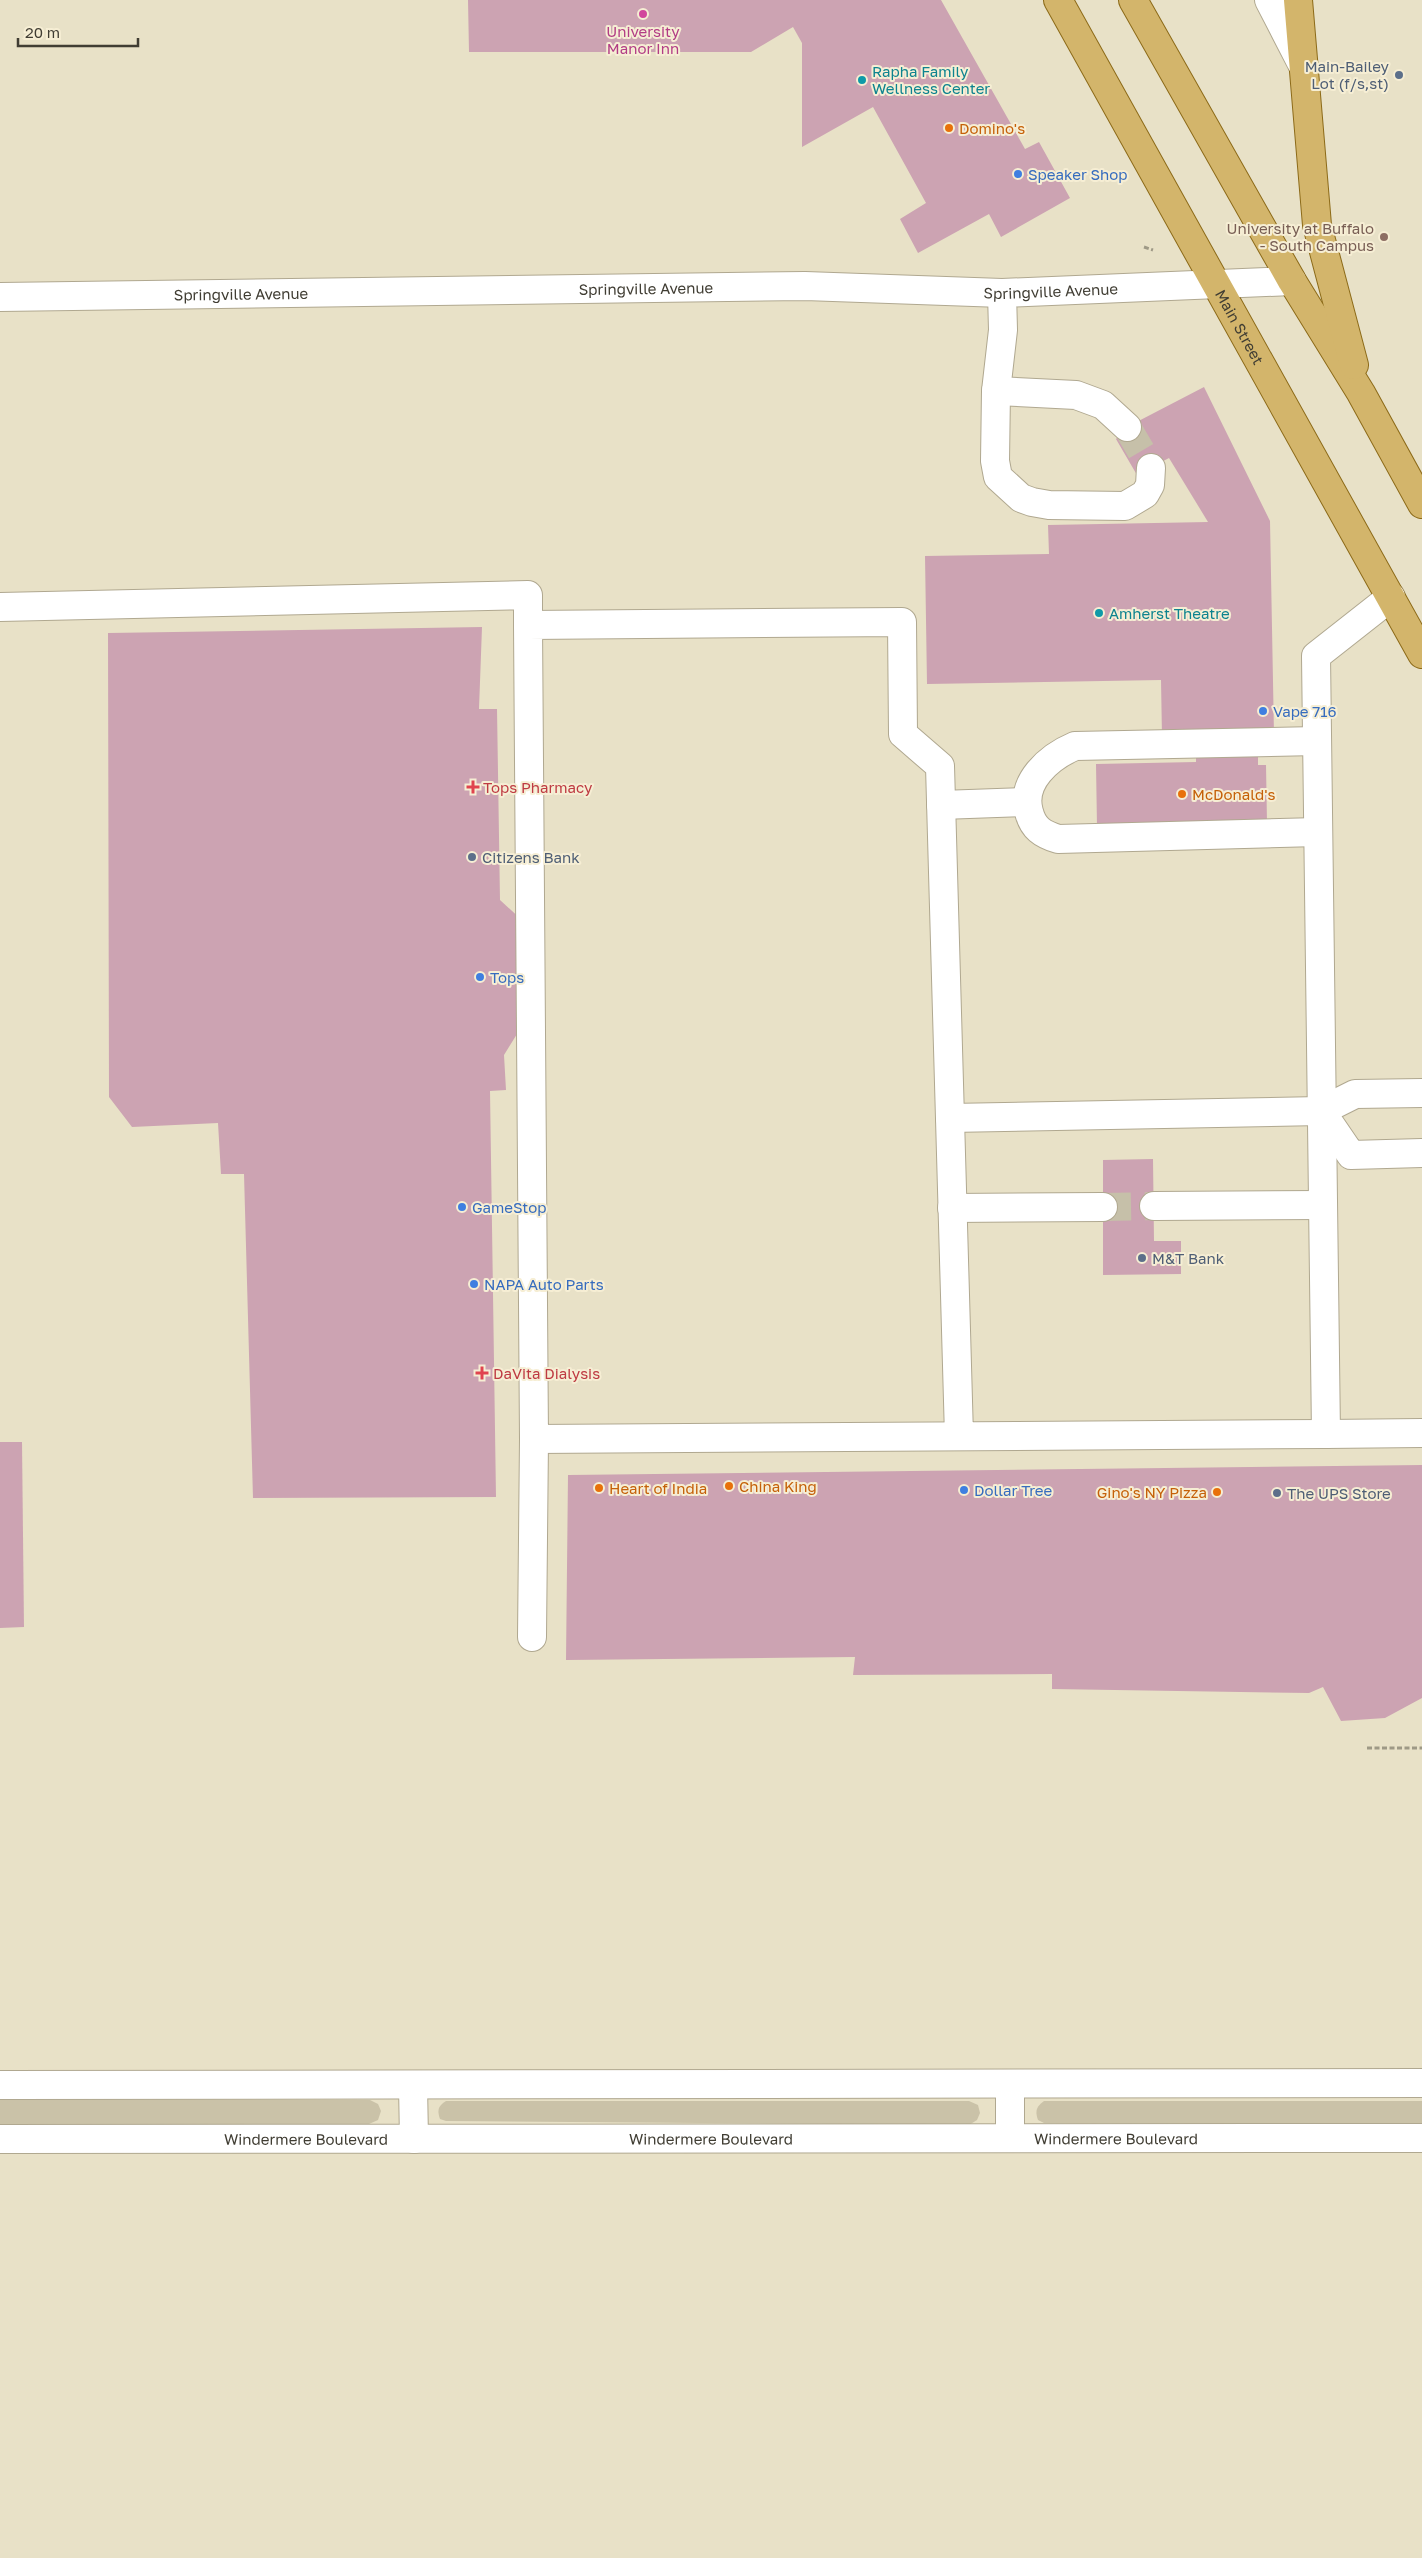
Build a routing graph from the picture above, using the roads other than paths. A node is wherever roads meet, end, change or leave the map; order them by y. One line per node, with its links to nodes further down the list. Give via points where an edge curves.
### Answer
1 (1058, 0): 7 (main road, Main Street)
2 (1133, 0): 6 (main road)
3 (1269, 0): 5 (street)
4 (1298, 0): 5 (main road)
5 (1302, 64): 11 (main road, via 1316,225)
6 (1292, 281): 7 (street, Springville Avenue); 11 (main road)
7 (1218, 284): 8 (street, Springville Avenue); 15 (main road, Main Street)
8 (1002, 293): 9 (street, Springville Avenue, via 805,286); 10 (street, via 1003,330)
9 (0, 297)
10 (996, 391): 12 (street, via 1076,395 1103,405); 13 (street, via 998,478 1021,498 1049,505 1125,506 1145,494 1150,485)
11 (1361, 393): 14 (main road)
12 (1127, 428)
13 (1151, 468)
14 (1422, 504)
15 (1391, 597): 18 (main road, Main Street); 19 (street, via 1316,656)
16 (0, 607): 17 (street, via 528,595)
17 (528, 625): 21 (street, via 902,622 903,734 940,766); 34 (street)
18 (1422, 654)
19 (1317, 742): 20 (street, via 1075,746 1060,752 1047,763 1028,788); 22 (street)
20 (1026, 802): 21 (street); 22 (street, via 1031,820 1042,834 1058,839)
21 (941, 805): 25 (street)
22 (1318, 832): 24 (street)
23 (1422, 1093): 24 (street, via 1355,1094)
24 (1321, 1111): 25 (street); 26 (street, via 1351,1155); 27 (street)
25 (950, 1118): 30 (street)
26 (1422, 1154)
27 (1323, 1205): 28 (street); 32 (street)
28 (1154, 1206)
29 (1103, 1207): 30 (street)
30 (952, 1208): 33 (street)
31 (1422, 1433): 32 (street)
32 (1326, 1434): 33 (street)
33 (959, 1436): 34 (street)
34 (534, 1439): 35 (street)
35 (532, 1637)
36 (0, 2084): 37 (street)
37 (413, 2084): 38 (street); 42 (street)
38 (1010, 2084): 39 (street); 40 (street)
39 (1422, 2084)
40 (1010, 2138): 41 (street, Windermere Boulevard); 42 (street, Windermere Boulevard)
41 (1422, 2138)
42 (414, 2139): 43 (street, Windermere Boulevard)
43 (0, 2140)

